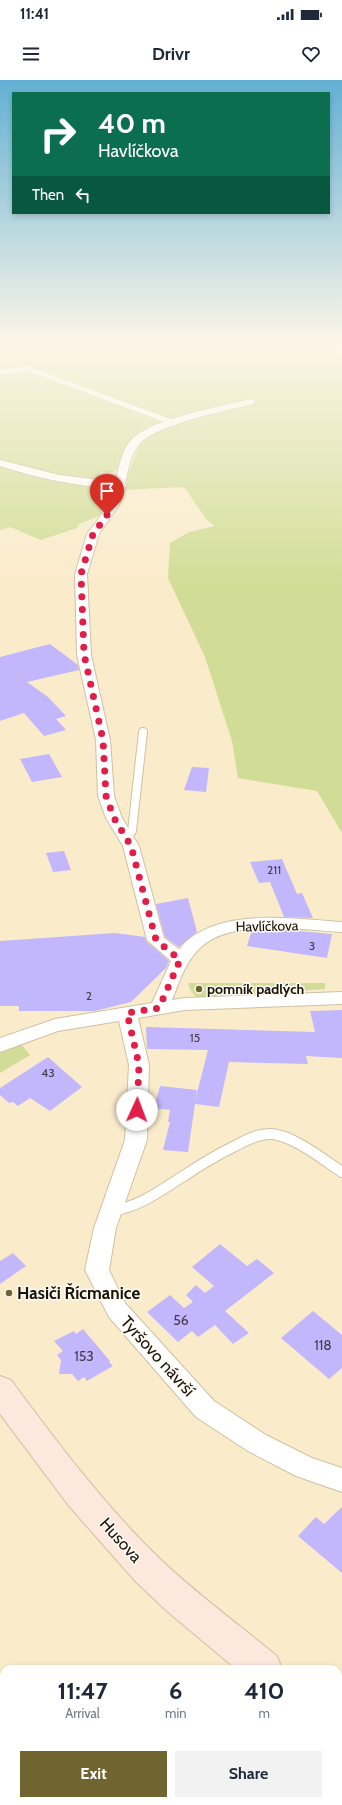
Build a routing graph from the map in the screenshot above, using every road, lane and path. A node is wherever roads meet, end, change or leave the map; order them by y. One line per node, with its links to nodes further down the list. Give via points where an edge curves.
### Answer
1 (168, 424): 3 (street, via 146,434 134,443 127,457)
2 (0, 463): 3 (street, via 66,481)
3 (121, 484): 5 (street, via 114,505 93,534 81,574 84,654 103,740 106,796 114,818)
4 (143, 732): 5 (lane, via 132,831)
5 (126, 838): 7 (street, via 131,846 156,940)
6 (342, 927): 7 (street, Havlíčkova, via 248,923 225,927 201,937)
7 (180, 960): 9 (street, Havlíčkova)
8 (342, 998): 9 (street, via 185,1004)
9 (159, 1008): 10 (street)
10 (127, 1013): 11 (street, via 55,1025); 13 (street, Tyršovo návrší, via 139,1065 136,1140)
11 (0, 1045)
12 (342, 1172): 13 (lane, via 294,1141 272,1134 260,1135 237,1144 142,1203 127,1209)
13 (111, 1211): 15 (street, Tyršovo návrší, via 97,1270 117,1310 205,1409 257,1443 305,1468)
14 (0, 1389): 16 (main road, Husova, via 82,1496 134,1555 203,1619)
15 (342, 1480)
16 (259, 1665)

